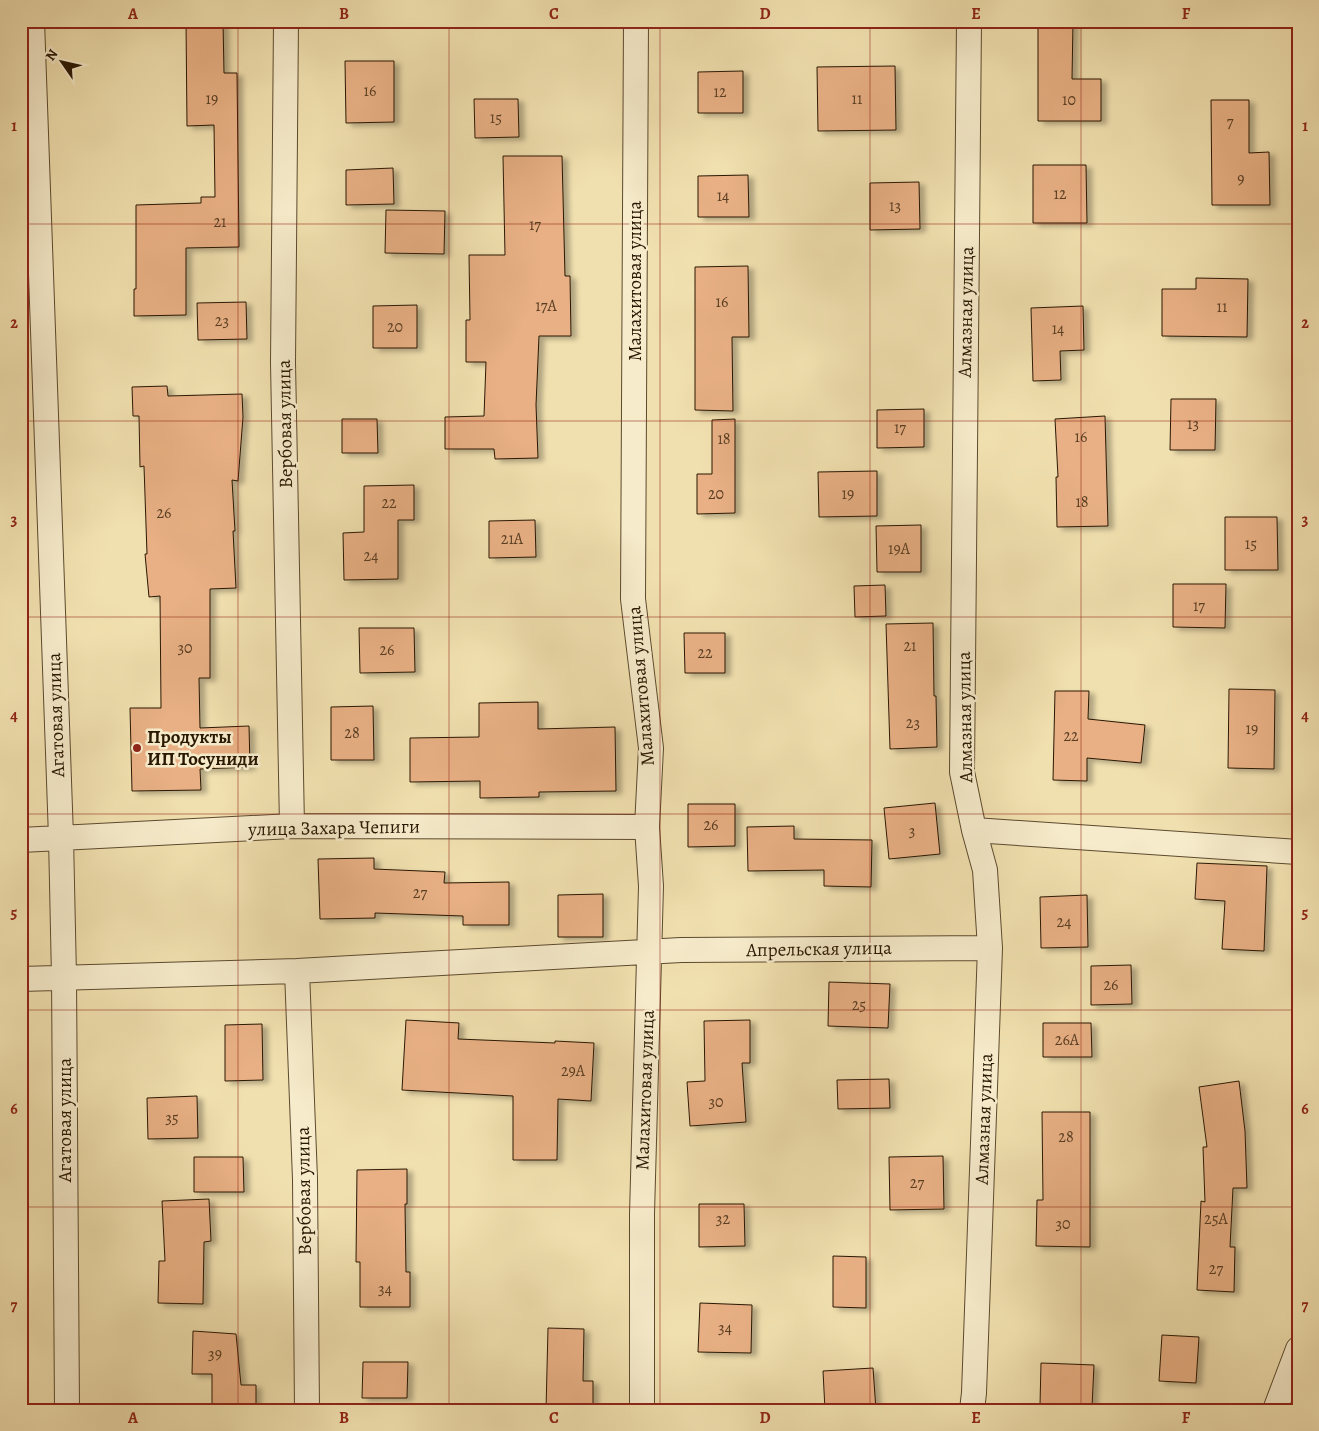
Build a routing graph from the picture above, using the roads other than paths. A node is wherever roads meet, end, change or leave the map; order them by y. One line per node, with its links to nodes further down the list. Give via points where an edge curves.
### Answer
1 (32, 21): 8 (street, Агатовая улица)
2 (286, 21): 5 (street, Вербовая улица, via 283,363)
3 (636, 21): 6 (street, Малахитовая улица, via 633,598 650,748)
4 (969, 21): 7 (street, Алмазная улица, via 962,772)
5 (292, 826): 6 (street, улица Захара Чепиги); 8 (street, улица Захара Чепиги)
6 (648, 827): 12 (street, Малахитовая улица, via 651,886)
7 (974, 830): 10 (street); 11 (street, Алмазная улица, via 985,870)
8 (60, 837): 9 (street, улица Захара Чепиги); 14 (street, Агатовая улица)
9 (21, 840)
10 (1298, 852)
11 (990, 948): 12 (street, Апрельская улица); 20 (street, Алмазная улица)
12 (648, 952): 13 (street, Апрельская улица); 19 (street, Малахитовая улица, via 642,1214)
13 (296, 972): 14 (street, Апрельская улица); 18 (street, Вербовая улица, via 305,1179)
14 (64, 977): 15 (street, Апрельская улица); 17 (street, Агатовая улица)
15 (21, 979)
16 (1298, 1349): 21 (street)
17 (66, 1410)
18 (307, 1410)
19 (642, 1410)
20 (972, 1410)
21 (1275, 1410)

